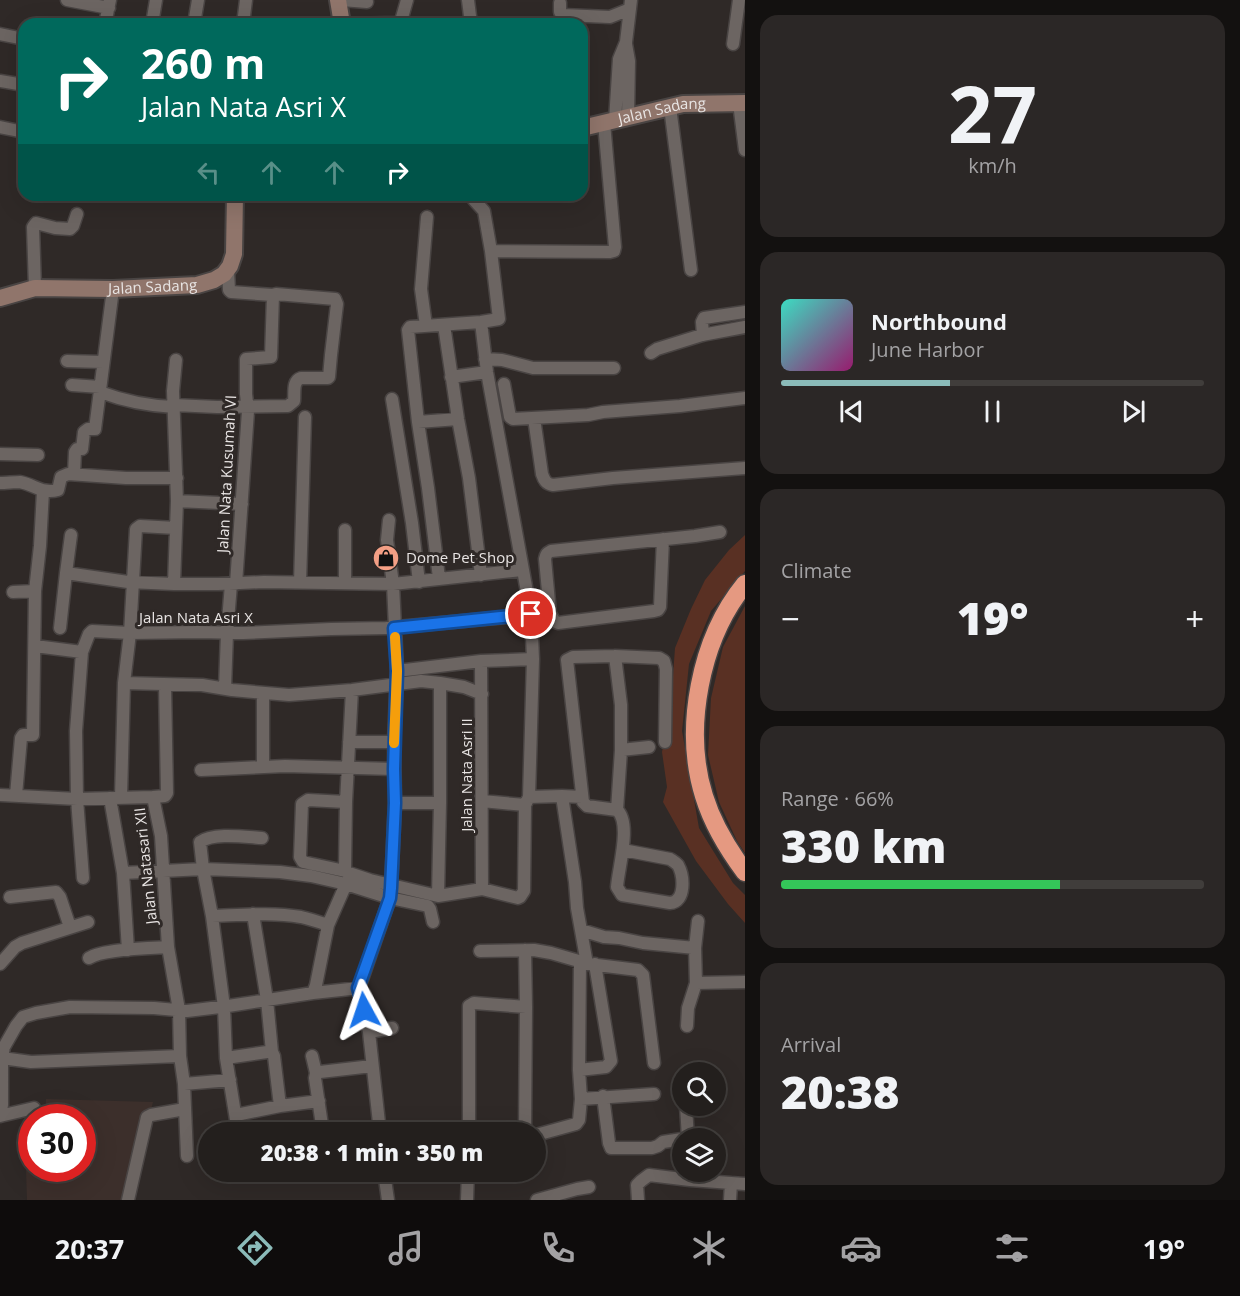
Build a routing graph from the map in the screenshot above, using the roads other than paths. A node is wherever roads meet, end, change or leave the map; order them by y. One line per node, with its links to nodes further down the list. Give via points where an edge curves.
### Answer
1 (67, 0): 12 (street)
2 (156, 0): 14 (street)
3 (198, 0): 15 (street)
4 (246, 0): 16 (street)
5 (338, 0): 17 (street)
6 (342, 0): 10 (street)
7 (407, 0): 18 (street)
8 (468, 0): 19 (street)
9 (738, 0): 22 (street)
10 (367, 2)
11 (561, 3): 13 (street, via 563,15 610,17)
12 (109, 4)
13 (631, 4): 27 (street, via 626,42 619,59)
14 (153, 18)
15 (195, 18)
16 (244, 18)
17 (341, 18)
18 (402, 18)
19 (470, 18)
20 (0, 34): 21 (street)
21 (18, 38)
22 (733, 44)
23 (0, 81): 24 (street)
24 (18, 85)
25 (742, 103): 26 (street, Jalan Sadang); 31 (street)
26 (670, 107): 27 (street, Jalan Sadang); 38 (street)
27 (616, 120): 29 (street, Jalan Sadang); 36 (street, via 614,251)
28 (0, 127): 30 (street)
29 (588, 127)
30 (18, 131)
31 (745, 150)
32 (235, 201): 37 (street, via 234,254)
33 (475, 201): 36 (street, via 484,210)
34 (77, 214): 39 (street, via 70,229 36,223 33,227)
35 (427, 217): 46 (street, via 420,289)
36 (491, 251): 44 (street, via 500,318)
37 (228, 270): 40 (street, Jalan Sadang, via 197,285); 41 (street, via 229,291)
38 (691, 270)
39 (35, 288): 40 (street, Jalan Sadang); 42 (street, Jalan Sadang)
40 (113, 289): 53 (street)
41 (273, 295): 63 (street, Jalan Nata Kusumah VI, via 271,357 247,359); 63 (street, via 336,300 329,377 298,379 294,401 288,406)
42 (0, 298)
43 (745, 312): 48 (street, via 704,318)
44 (481, 322): 45 (street); 50 (street)
45 (444, 325): 46 (street); 56 (street)
46 (426, 326): 67 (street, via 408,330)
47 (745, 327): 48 (street)
48 (703, 335): 49 (street)
49 (651, 353)
50 (485, 359): 54 (street, via 533,368); 55 (street)
51 (176, 360): 62 (street)
52 (68, 361): 53 (street)
53 (103, 362): 59 (street)
54 (614, 368)
55 (487, 372): 56 (street); 83 (street)
56 (451, 377): 66 (street)
57 (504, 384): 65 (street, via 510,417)
58 (72, 385): 59 (street)
59 (100, 390): 62 (street, via 121,399); 71 (street, via 95,429 84,432 82,449 75,452)
60 (745, 398): 65 (street)
61 (393, 399): 88 (street)
62 (174, 406): 63 (street); 72 (street)
63 (247, 406): 76 (street, Jalan Nata Kusumah VI)
64 (305, 417): 89 (street)
65 (534, 418): 70 (street, via 542,474 548,484)
66 (458, 419): 67 (street); 85 (street)
67 (418, 422): 86 (street)
68 (0, 454): 69 (street)
69 (38, 454)
70 (745, 468)
71 (74, 474): 72 (street); 74 (street, via 61,477 57,491)
72 (177, 478): 75 (street)
73 (0, 483): 74 (street, via 22,483)
74 (43, 491): 95 (street)
75 (177, 501): 76 (street); 78 (street)
76 (242, 504): 92 (street, Jalan Nata Kusumah VI)
77 (388, 520): 93 (street)
78 (176, 528): 87 (street, via 136,529); 91 (street)
79 (345, 530): 90 (street)
80 (720, 532): 82 (street)
81 (71, 535): 84 (street)
82 (663, 539): 98 (street, via 548,552); 98 (street, via 658,610 558,623)
83 (522, 570): 85 (street); 99 (street)
84 (66, 573): 87 (street); 100 (street)
85 (481, 575): 86 (street)
86 (439, 578): 88 (street)
87 (134, 582): 91 (street); 102 (street)
88 (419, 582): 93 (street)
89 (300, 583): 90 (street); 92 (street)
90 (345, 583): 93 (street)
91 (174, 584): 92 (street)
92 (233, 584): 103 (street, Jalan Nata Kusumah VI)
93 (393, 584): 101 (street)
94 (745, 584): 145 (highway, via 721,623 704,666 695,732 703,795 720,836)
95 (35, 591): 96 (street); 104 (street)
96 (13, 592)
97 (745, 596): 142 (highway, via 732,614 713,657 703,701 701,735 713,802 724,830)
98 (550, 613): 99 (street, Jalan Nata Asri X)
99 (531, 614): 101 (street, Jalan Nata Asri X); 107 (street)
100 (60, 628)
101 (394, 628): 103 (street, Jalan Nata Asri X); 109 (street)
102 (130, 633): 103 (street, Jalan Nata Asri X); 105 (street, Jalan Nata Asri X, via 93,631); 110 (street)
103 (227, 633): 114 (street, Jalan Nata Kusumah VI)
104 (35, 646): 105 (street); 128 (street, via 33,734 21,738)
105 (82, 651): 133 (street)
106 (615, 656): 120 (street, via 664,661); 122 (street); 132 (street, via 573,657 567,661)
107 (533, 659): 108 (street); 135 (street)
108 (481, 661): 109 (street); 117 (street, Jalan Nata Asri II)
109 (397, 671): 112 (street)
110 (124, 683): 113 (street); 130 (street)
111 (440, 683): 112 (street); 117 (street); 138 (street)
112 (396, 684): 115 (street); 119 (street)
113 (165, 685): 114 (street); 131 (street, Jalan Natasari XII, via 167,793)
114 (225, 688): 116 (street)
115 (352, 690): 116 (street); 118 (street)
116 (263, 693): 123 (street)
117 (482, 694): 134 (street, Jalan Nata Asri II)
118 (349, 742): 119 (street); 124 (street)
119 (394, 742): 125 (street)
120 (665, 742)
121 (649, 747): 122 (street)
122 (621, 750): 139 (street)
123 (263, 767): 124 (street); 126 (street)
124 (348, 768): 125 (street); 136 (street)
125 (394, 769): 137 (street)
126 (201, 770)
127 (0, 795): 128 (street)
128 (16, 795): 133 (street)
129 (562, 796): 132 (street); 135 (street); 160 (street)
130 (115, 797): 131 (street); 133 (street); 146 (street)
131 (153, 797): 144 (street, Jalan Natasari XII)
132 (582, 797): 139 (street, via 587,806)
133 (76, 799): 147 (street)
134 (482, 801): 135 (street); 149 (street, Jalan Nata Asri II)
135 (527, 801): 149 (street, via 523,895 518,898)
136 (346, 802): 148 (street); 148 (street, via 302,804 300,858)
137 (395, 803): 138 (street); 150 (street)
138 (440, 804): 151 (street)
139 (617, 810): 141 (street, via 622,816)
140 (262, 838): 143 (street, via 205,838 201,842)
141 (623, 850): 141 (street, via 670,859 676,864 681,877 679,900 670,903 622,894 617,887)
142 (745, 863)
143 (203, 869): 144 (street); 148 (street); 154 (street)
144 (164, 872): 146 (street); 161 (street, Jalan Natasari XII)
145 (745, 872)
146 (123, 873): 163 (street)
147 (82, 878)
148 (346, 878): 150 (street); 158 (street)
149 (482, 889): 151 (street)
150 (391, 891): 151 (street); 157 (street, via 428,906); 171 (street)
151 (438, 896)
152 (10, 897): 159 (street, via 56,892)
153 (253, 914): 154 (street); 158 (street, via 302,917); 173 (street)
154 (212, 916): 174 (street)
155 (698, 921): 162 (street)
156 (88, 922): 159 (street)
157 (433, 922)
158 (328, 925): 172 (street)
159 (70, 927): 168 (street, via 22,943)
160 (581, 930): 162 (street, via 604,937); 167 (street)
161 (168, 947): 163 (street); 176 (street, Jalan Natasari XII)
162 (695, 948): 170 (street)
163 (128, 950): 166 (street)
164 (525, 950): 165 (street); 167 (street); 175 (street)
165 (480, 951)
166 (89, 958)
167 (587, 963): 185 (street, via 638,970 643,975); 187 (street); 187 (street, via 611,1061 606,1067)
168 (0, 964)
169 (745, 982): 170 (street)
170 (696, 983): 177 (street)
171 (358, 988): 172 (street); 179 (street)
172 (313, 993): 173 (street)
173 (267, 1000): 174 (street); 180 (street)
174 (224, 1007): 176 (street); 184 (street)
175 (526, 1007): 203 (street, via 474,1003 469,1006); 204 (street)
176 (179, 1010): 181 (street, Jalan Natasari XII); 183 (street, via 70,1007 36,1013 23,1017 16,1026)
177 (687, 1026)
178 (392, 1028): 179 (street)
179 (369, 1032): 186 (street)
180 (272, 1052): 184 (street); 195 (street)
181 (180, 1056): 183 (street, via 31,1062); 190 (street, Jalan Natasari XII)
182 (312, 1056): 188 (street)
183 (2, 1058): 199 (street)
184 (226, 1058): 189 (street)
185 (654, 1064)
186 (372, 1066): 188 (street); 202 (street)
187 (579, 1070): 193 (street)
188 (316, 1073): 194 (street)
189 (230, 1080): 190 (street); 198 (street)
190 (184, 1084): 196 (street, Jalan Natasari XII)
191 (654, 1094): 192 (street)
192 (603, 1096): 193 (street); 206 (street, via 612,1148 652,1148)
193 (581, 1099): 205 (street, via 576,1124)
194 (319, 1101): 195 (street); 201 (street)
195 (280, 1106): 198 (street)
196 (185, 1109): 207 (street, Jalan Natasari XII); 215 (street, via 147,1117)
197 (18, 1112): 199 (street)
198 (236, 1115): 200 (street)
199 (0, 1116)
200 (237, 1122)
201 (322, 1122)
202 (379, 1122)
203 (469, 1122)
204 (525, 1122)
205 (546, 1132)
206 (672, 1141)
207 (187, 1156)
208 (672, 1176): 219 (street, via 649,1175 641,1180 637,1185)
209 (385, 1182): 216 (street)
210 (468, 1182): 217 (street)
211 (725, 1182): 212 (street)
212 (731, 1183): 213 (street); 220 (street)
213 (745, 1184)
214 (589, 1186): 218 (street)
215 (128, 1200)
216 (388, 1200)
217 (467, 1200)
218 (537, 1200)
219 (638, 1200)
220 (730, 1200)

